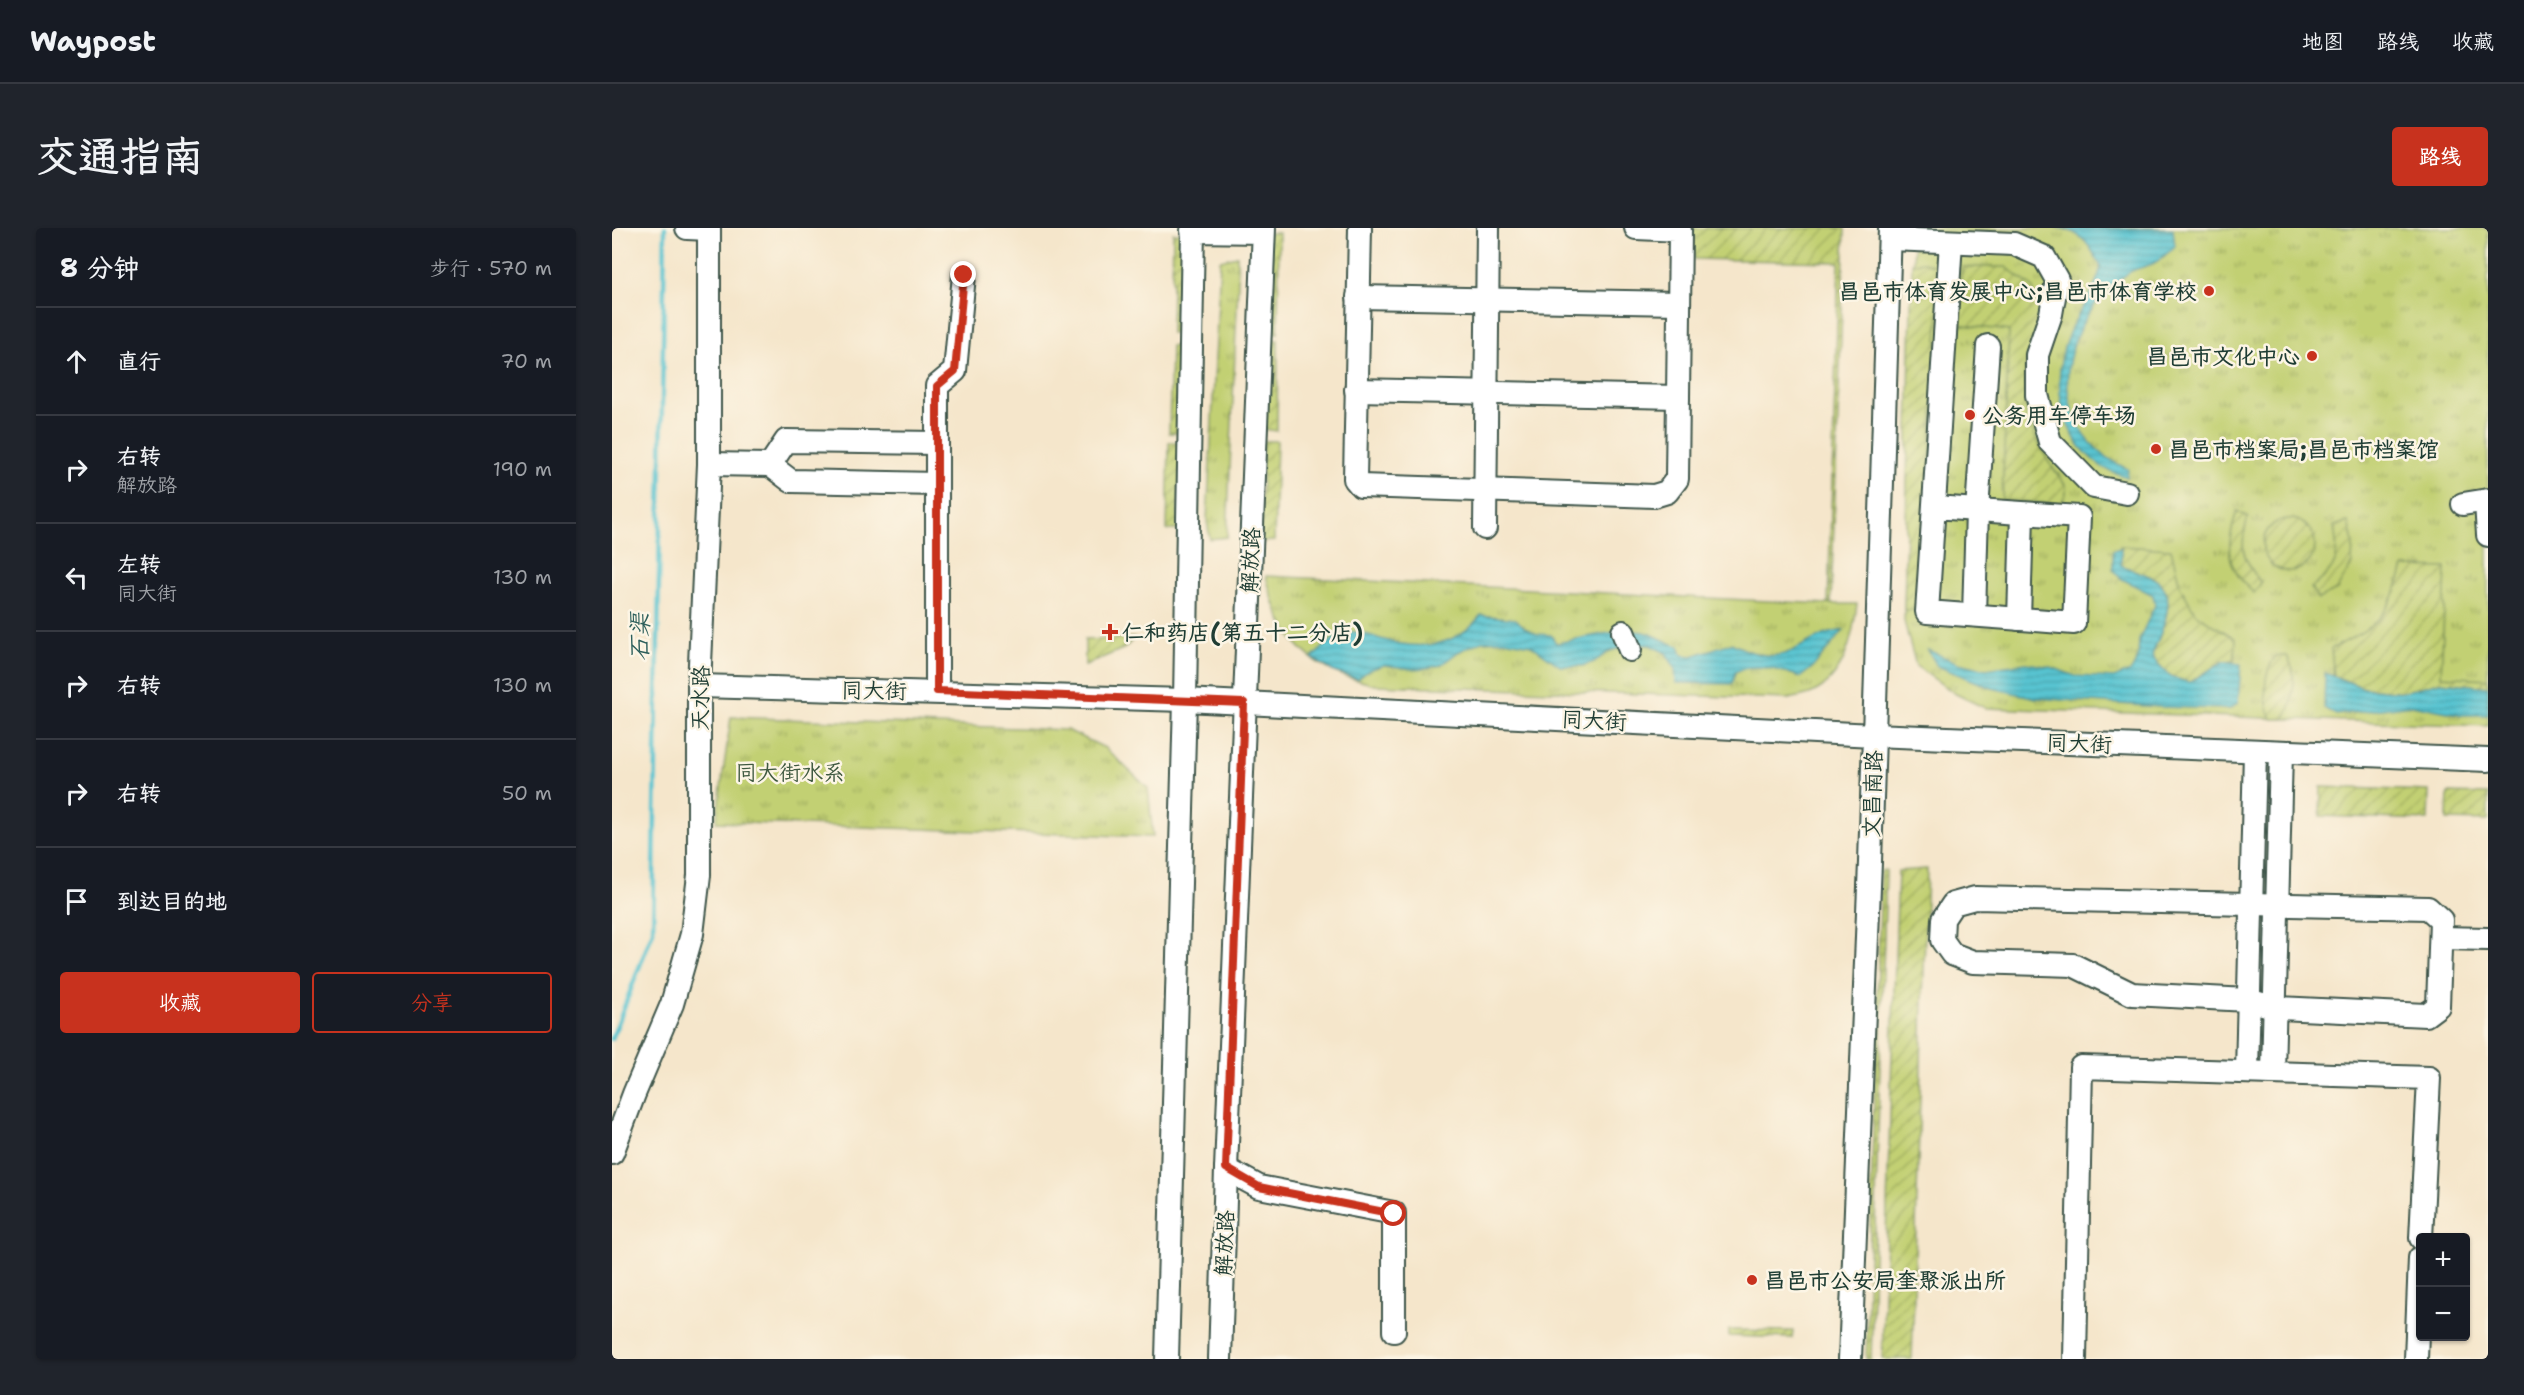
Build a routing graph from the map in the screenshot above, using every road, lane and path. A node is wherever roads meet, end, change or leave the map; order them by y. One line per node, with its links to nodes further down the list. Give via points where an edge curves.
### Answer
1 (702, 228): 18 (street, 天水路)
2 (1359, 228): 10 (street)
3 (1488, 228): 11 (street)
4 (1636, 228): 12 (street, via 1680,230)
5 (1193, 230): 6 (street); 34 (street)
6 (1264, 230): 35 (street, 解放路)
7 (1890, 233): 8 (street); 36 (street, 文昌南路)
8 (1951, 242): 22 (street, via 2014,244 2044,257 2057,280 2051,315 2037,355 2037,395 2050,442 2094,487); 25 (street)
9 (964, 275): 17 (street, via 955,371 937,386)
10 (1358, 297): 11 (street); 14 (street)
11 (1486, 299): 12 (street); 15 (street)
12 (1679, 303): 16 (street)
13 (1988, 346): 26 (street)
14 (1356, 390): 15 (street); 21 (street, via 1354,479 1361,486)
15 (1486, 392): 16 (street); 21 (street)
16 (1678, 397): 21 (street, via 1677,479 1667,492 1654,496)
17 (937, 442): 19 (street, via 786,441); 20 (street)
18 (709, 464): 19 (street); 32 (street, 天水路)
19 (770, 465): 20 (street, via 791,481)
20 (937, 484): 33 (street)
21 (1486, 490): 28 (street)
22 (2127, 493)
23 (2487, 501): 24 (street); 29 (street)
24 (2463, 504)
25 (1934, 507): 26 (street); 30 (street, via 1927,612)
26 (1977, 511): 27 (street); 30 (street)
27 (2022, 514): 31 (street); 31 (street, via 2079,517 2074,622)
28 (1485, 528)
29 (2488, 535)
30 (1974, 615): 31 (street)
31 (2019, 618)
32 (699, 686): 33 (street, 同大街); 48 (street, 天水路, via 699,875 692,933 672,1004)
33 (937, 691): 34 (street, 同大街)
34 (1185, 700): 35 (street, 同大街); 53 (street)
35 (1244, 703): 36 (street, 同大街); 49 (street, 解放路)
36 (1874, 735): 37 (street, 同大街); 55 (street, 文昌南路)
37 (2255, 751): 38 (street, 同大街); 40 (street)
38 (2281, 752): 39 (street, 同大街); 41 (street)
39 (2488, 760)
40 (2251, 904): 41 (street); 44 (street); 44 (street, via 1975,898 1953,904 1943,919 1942,940 1952,954 1973,962 2073,965 2132,994)
41 (2277, 904): 42 (street, via 2428,908 2441,920); 45 (street)
42 (2441, 938): 43 (street); 45 (street, via 2438,1006 2426,1015)
43 (2488, 939)
44 (2248, 1000): 45 (street); 46 (street)
45 (2275, 1008): 47 (street)
46 (2247, 1072): 47 (street); 56 (street, via 2082,1067)
47 (2273, 1073): 50 (street, via 2429,1078)
48 (612, 1153)
49 (1226, 1168): 52 (street, via 1259,1187 1394,1214); 54 (street, 解放路)
50 (2421, 1233)
51 (2420, 1287): 57 (street)
52 (1394, 1331)
53 (1167, 1359)
54 (1220, 1359)
55 (1850, 1359)
56 (2075, 1359)
57 (2416, 1359)

